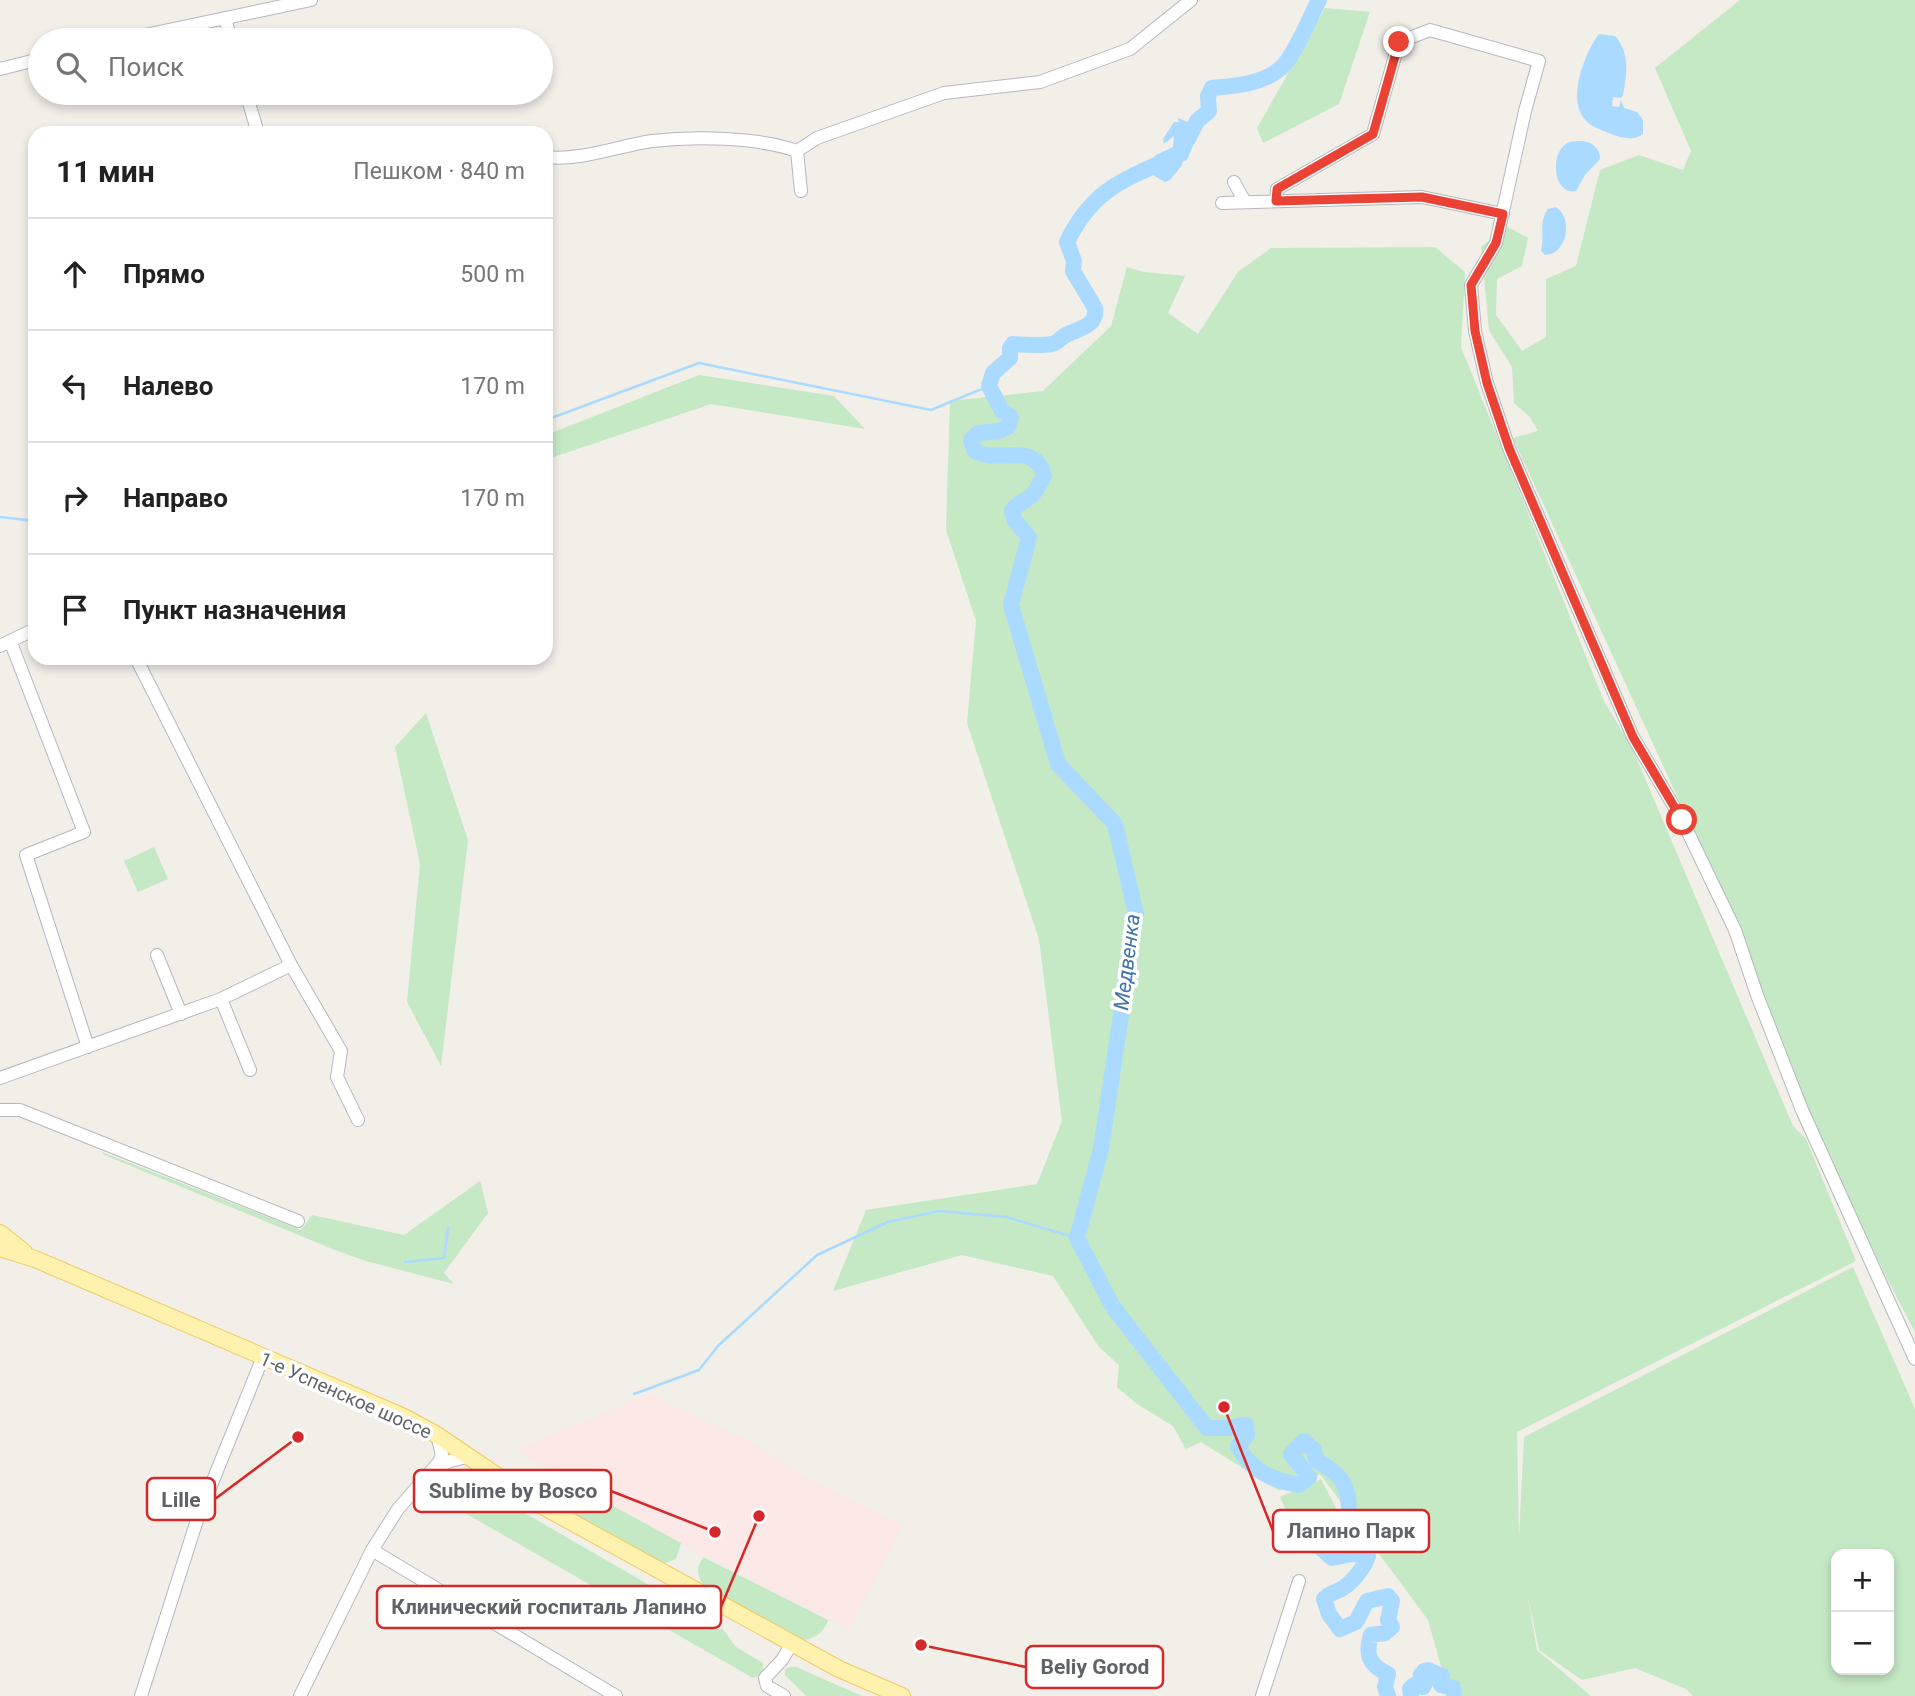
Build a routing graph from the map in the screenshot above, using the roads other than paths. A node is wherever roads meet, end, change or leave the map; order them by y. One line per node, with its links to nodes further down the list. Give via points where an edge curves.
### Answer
1 (311, 0): 3 (street)
2 (1191, 0): 10 (street, via 1130,49 1040,82 944,93 817,138)
3 (225, 18): 4 (street); 5 (street)
4 (178, 28)
5 (228, 28)
6 (28, 62): 7 (street)
7 (0, 69)
8 (250, 105): 9 (street)
9 (256, 126)
10 (797, 151): 11 (street, via 738,140 671,140); 13 (street)
11 (553, 157)
12 (1234, 182): 15 (street)
13 (801, 191)
14 (1276, 201): 15 (street); 17 (street, via 1422,197); 17 (street, via 1277,189 1373,134 1399,42 1430,30 1539,61)
15 (1245, 202): 16 (street)
16 (1222, 203)
17 (1503, 214): 35 (street, via 1496,243 1471,285 1471,300 1483,368 1509,448 1633,737 1682,820 1735,930 1802,1110)
18 (28, 633): 19 (street)
19 (6, 645): 25 (street, via 84,832 26,855)
20 (140, 665): 22 (street)
21 (157, 955): 24 (street)
22 (291, 965): 23 (street); 29 (street, via 341,1051 337,1077)
23 (221, 999): 24 (street); 26 (street)
24 (181, 1014): 25 (street)
25 (89, 1047): 27 (street)
26 (250, 1070)
27 (0, 1078)
28 (0, 1110): 30 (street, via 20,1110)
29 (358, 1120)
30 (298, 1221)
31 (0, 1233): 33 (main road, 1-е Успенское шоссе)
32 (0, 1248): 33 (main road, 1-е Успенское шоссе)
33 (35, 1259): 34 (main road, 1-е Успенское шоссе)
34 (263, 1357): 36 (main road, 1-е Успенское шоссе); 42 (street, via 197,1520)
35 (1915, 1359)
36 (437, 1435): 37 (main road, 1-е Успенское шоссе); 38 (street, via 442,1455)
37 (467, 1457): 38 (street); 41 (main road, 1-е Успенское шоссе, via 537,1503)
38 (435, 1468): 39 (street, via 398,1509)
39 (372, 1550): 43 (street); 44 (street)
40 (1298, 1581): 47 (street)
41 (792, 1643): 45 (street, via 765,1678 766,1686); 46 (main road, 1-е Успенское шоссе)
42 (141, 1696)
43 (300, 1696)
44 (616, 1696)
45 (784, 1696)
46 (902, 1696)
47 (1262, 1696)

